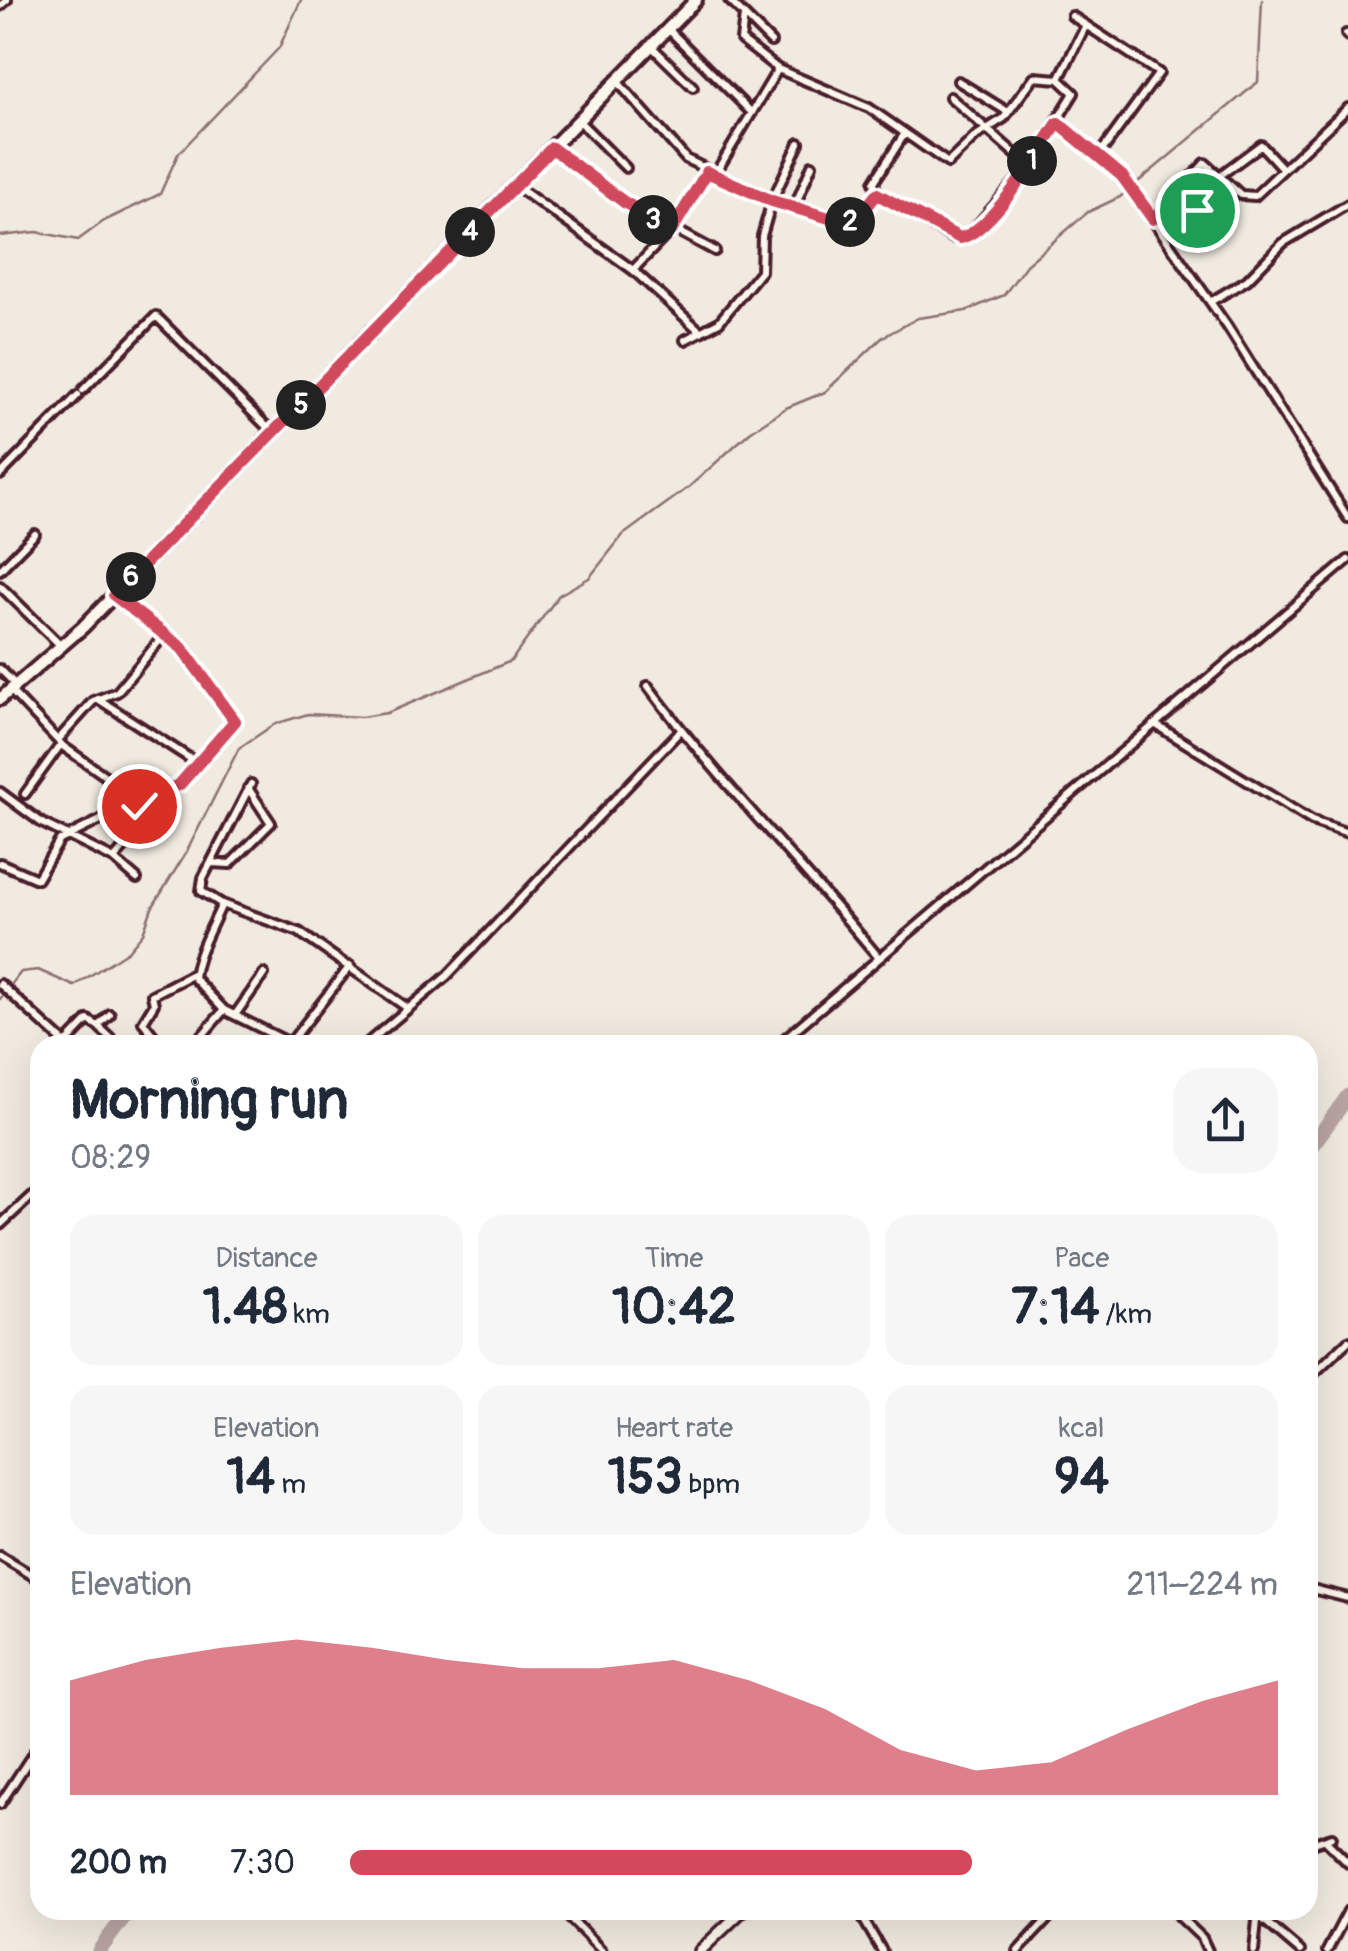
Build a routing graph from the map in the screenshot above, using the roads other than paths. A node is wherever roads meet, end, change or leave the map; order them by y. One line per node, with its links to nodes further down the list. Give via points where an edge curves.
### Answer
1 (6, 0): 4 (street)
2 (696, 0): 8 (main road)
3 (728, 0): 5 (street)
4 (0, 6)
5 (744, 16): 9 (street); 11 (street, via 741,40)
6 (1072, 16): 7 (street)
7 (1086, 25): 12 (street); 26 (street, via 1159,73)
8 (668, 29): 10 (main road); 19 (street)
9 (771, 42)
10 (651, 46): 13 (main road); 15 (street)
11 (778, 69): 19 (street); 23 (street, via 869,108)
12 (1059, 79): 18 (street, via 1034,77); 21 (street, via 1074,93)
13 (618, 81): 20 (main road); 31 (street, via 680,156)
14 (958, 81): 18 (street)
15 (693, 87)
16 (950, 96): 22 (street)
17 (1348, 108): 30 (street)
18 (1008, 112): 22 (street)
19 (752, 114): 31 (street)
20 (579, 121): 25 (main road); 29 (street)
21 (1058, 123): 26 (street); 28 (street)
22 (987, 128): 23 (street, via 948,164); 28 (street)
23 (905, 133): 35 (street, via 874,182)
24 (799, 143): 37 (street)
25 (552, 148): 33 (main road); 41 (street)
26 (1099, 155): 40 (street)
27 (812, 165): 39 (street)
28 (1029, 166): 35 (street, via 966,238 954,238)
29 (626, 168)
30 (1283, 168): 32 (street, via 1261,146); 32 (street, via 1251,197)
31 (711, 174): 37 (street); 41 (street)
32 (1222, 174): 36 (street, via 1202,163)
33 (515, 186): 43 (street); 47 (main road)
34 (1196, 190): 36 (street, via 1197,210)
35 (877, 194): 39 (street, via 846,223)
36 (1177, 196): 40 (street)
37 (772, 201): 39 (street); 45 (street, via 761,271 719,322)
38 (1348, 204): 44 (street, via 1283,243 1256,272)
39 (794, 208)
40 (1153, 219): 44 (street)
41 (672, 230): 42 (street); 43 (street)
42 (715, 251)
43 (634, 270): 45 (street)
44 (1210, 302): 49 (street)
45 (701, 332): 46 (street)
46 (685, 340)
47 (274, 434): 48 (street, via 156,316); 54 (main road)
48 (0, 475)
49 (1348, 518)
50 (34, 534): 52 (street)
51 (1348, 560): 62 (street)
52 (0, 570)
53 (0, 586): 56 (street)
54 (114, 595): 55 (street); 56 (main road)
55 (165, 634): 60 (street, via 117,692); 65 (street, via 192,658 234,717)
56 (62, 647): 59 (main road)
57 (0, 669): 59 (street)
58 (648, 686): 63 (street)
59 (14, 688): 61 (main road); 64 (street)
60 (98, 698): 64 (street); 65 (street)
61 (0, 699)
62 (1156, 724): 69 (street, via 1312,821); 76 (street)
63 (680, 730): 76 (street); 81 (street, via 447,976)
64 (59, 742): 67 (street); 68 (street)
65 (197, 763): 68 (street, via 168,794)
66 (0, 792): 70 (street)
67 (25, 794)
68 (143, 806): 70 (street, via 120,810); 71 (street, via 147,820)
69 (1348, 833)
70 (68, 837): 71 (street); 72 (street, via 37,879)
71 (114, 859): 74 (street)
72 (0, 863)
73 (212, 863): 73 (street, via 249,786 272,822 230,864); 75 (street, via 200,888)
74 (137, 879)
75 (222, 904): 77 (street, via 299,932); 78 (street)
76 (879, 958): 94 (street)
77 (350, 966): 81 (street); 92 (street)
78 (193, 974): 82 (street); 89 (street, via 152,995 154,1006 143,1022)
79 (264, 974): 84 (street)
80 (0, 984): 86 (street)
81 (406, 1007): 93 (street)
82 (224, 1010): 84 (street); 90 (street)
83 (110, 1014): 85 (street)
84 (235, 1015): 91 (street)
85 (98, 1026): 87 (street, via 88,1020); 88 (street)
86 (56, 1035)
87 (74, 1035)
88 (107, 1035)
89 (153, 1035)
90 (203, 1035)
91 (274, 1035)
92 (299, 1035)
93 (376, 1035)
94 (789, 1035)
95 (30, 1197): 96 (street)
96 (0, 1225)
97 (1348, 1341): 98 (street)
98 (1318, 1370)
99 (0, 1556): 100 (street)
100 (30, 1574)
101 (1318, 1590): 102 (street)
102 (1348, 1598)
103 (30, 1758): 104 (street)
104 (0, 1804)
105 (1318, 1842): 106 (street, via 1328,1838)
106 (1348, 1863)
107 (1348, 1911): 122 (street)
108 (572, 1920): 115 (street)
109 (733, 1920): 116 (street)
110 (864, 1920): 117 (street)
111 (1047, 1920): 118 (street)
112 (1183, 1920): 119 (street)
113 (1257, 1920): 120 (street)
114 (1266, 1920): 121 (street)
115 (602, 1951)
116 (700, 1951)
117 (882, 1951)
118 (1018, 1951)
119 (1208, 1951)
120 (1254, 1951)
121 (1300, 1951)
122 (1327, 1951)

